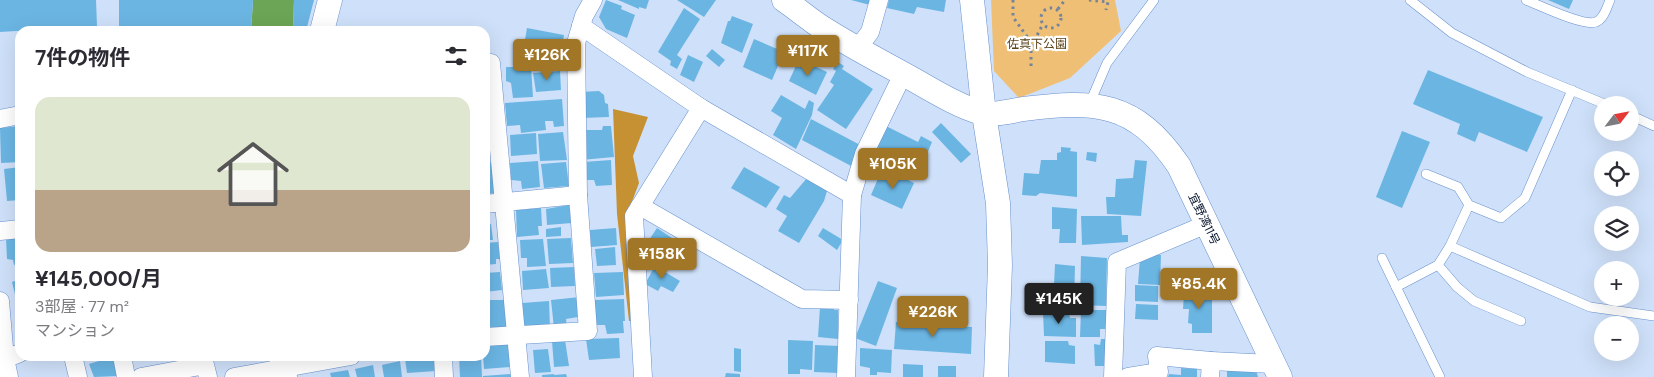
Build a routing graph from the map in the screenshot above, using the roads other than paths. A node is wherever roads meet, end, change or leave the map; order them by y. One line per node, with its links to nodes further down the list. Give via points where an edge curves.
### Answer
1 (330, 0): 10 (street)
2 (593, 0): 11 (street)
3 (784, 0): 12 (street, via 821,27)
4 (879, 0): 12 (street, via 870,32)
5 (972, 0): 19 (street)
6 (1154, 0): 17 (lane, via 1108,62)
7 (1410, 0): 15 (lane, via 1452,32 1527,72)
8 (1526, 0): 9 (lane, via 1583,23 1596,22 1604,15)
9 (1610, 0)
10 (323, 26)
11 (581, 26): 18 (street); 25 (street, via 576,42)
12 (858, 48): 14 (street)
13 (491, 63): 27 (street)
14 (904, 74): 19 (street, via 957,104); 26 (street, via 864,154)
15 (1572, 90): 16 (lane); 29 (lane, via 1525,198 1501,218)
16 (1594, 99)
17 (1089, 105): 19 (street, 宜野湾11号, via 1062,104); 31 (street, 宜野湾11号, via 1114,111 1139,123 1160,140 1179,166)
18 (700, 108): 26 (street); 30 (street)
19 (984, 114): 62 (street, via 998,203 1000,265)
20 (15, 116): 21 (street)
21 (0, 119)
22 (1639, 119): 23 (lane)
23 (1654, 126)
24 (1426, 174): 29 (lane, via 1458,187)
25 (578, 195): 27 (street); 42 (street, via 588,331)
26 (852, 195): 38 (street)
27 (505, 202): 28 (street); 42 (street)
28 (490, 204)
29 (1468, 205): 34 (lane)
30 (640, 206): 38 (street, via 802,299); 60 (street, via 634,216)
31 (1206, 224): 51 (street, 宜野湾11号); 63 (street, via 1117,262)
32 (15, 230): 33 (street)
33 (0, 231)
34 (1450, 246): 36 (lane); 40 (lane, via 1590,307)
35 (1382, 258): 37 (lane)
36 (1438, 265): 37 (lane); 41 (lane, via 1474,301)
37 (1396, 287): 65 (lane)
38 (849, 300): 61 (street)
39 (0, 301): 44 (street)
40 (1654, 316)
41 (1521, 321)
42 (517, 335): 43 (street); 59 (street)
43 (490, 337)
44 (13, 356): 52 (street)
45 (74, 361): 53 (street)
46 (123, 361): 54 (street)
47 (320, 361): 49 (street)
48 (443, 361): 58 (street)
49 (283, 367): 57 (street)
50 (1211, 369): 51 (street); 64 (street, via 1158,356 1159,372)
51 (1277, 370)
52 (9, 377)
53 (78, 377)
54 (126, 377)
55 (141, 377): 56 (street, via 205,366)
56 (208, 377)
57 (234, 377)
58 (444, 377)
59 (520, 377)
60 (643, 377)
61 (846, 377)
62 (996, 377)
63 (1113, 377)
64 (1128, 377)
65 (1440, 377)

